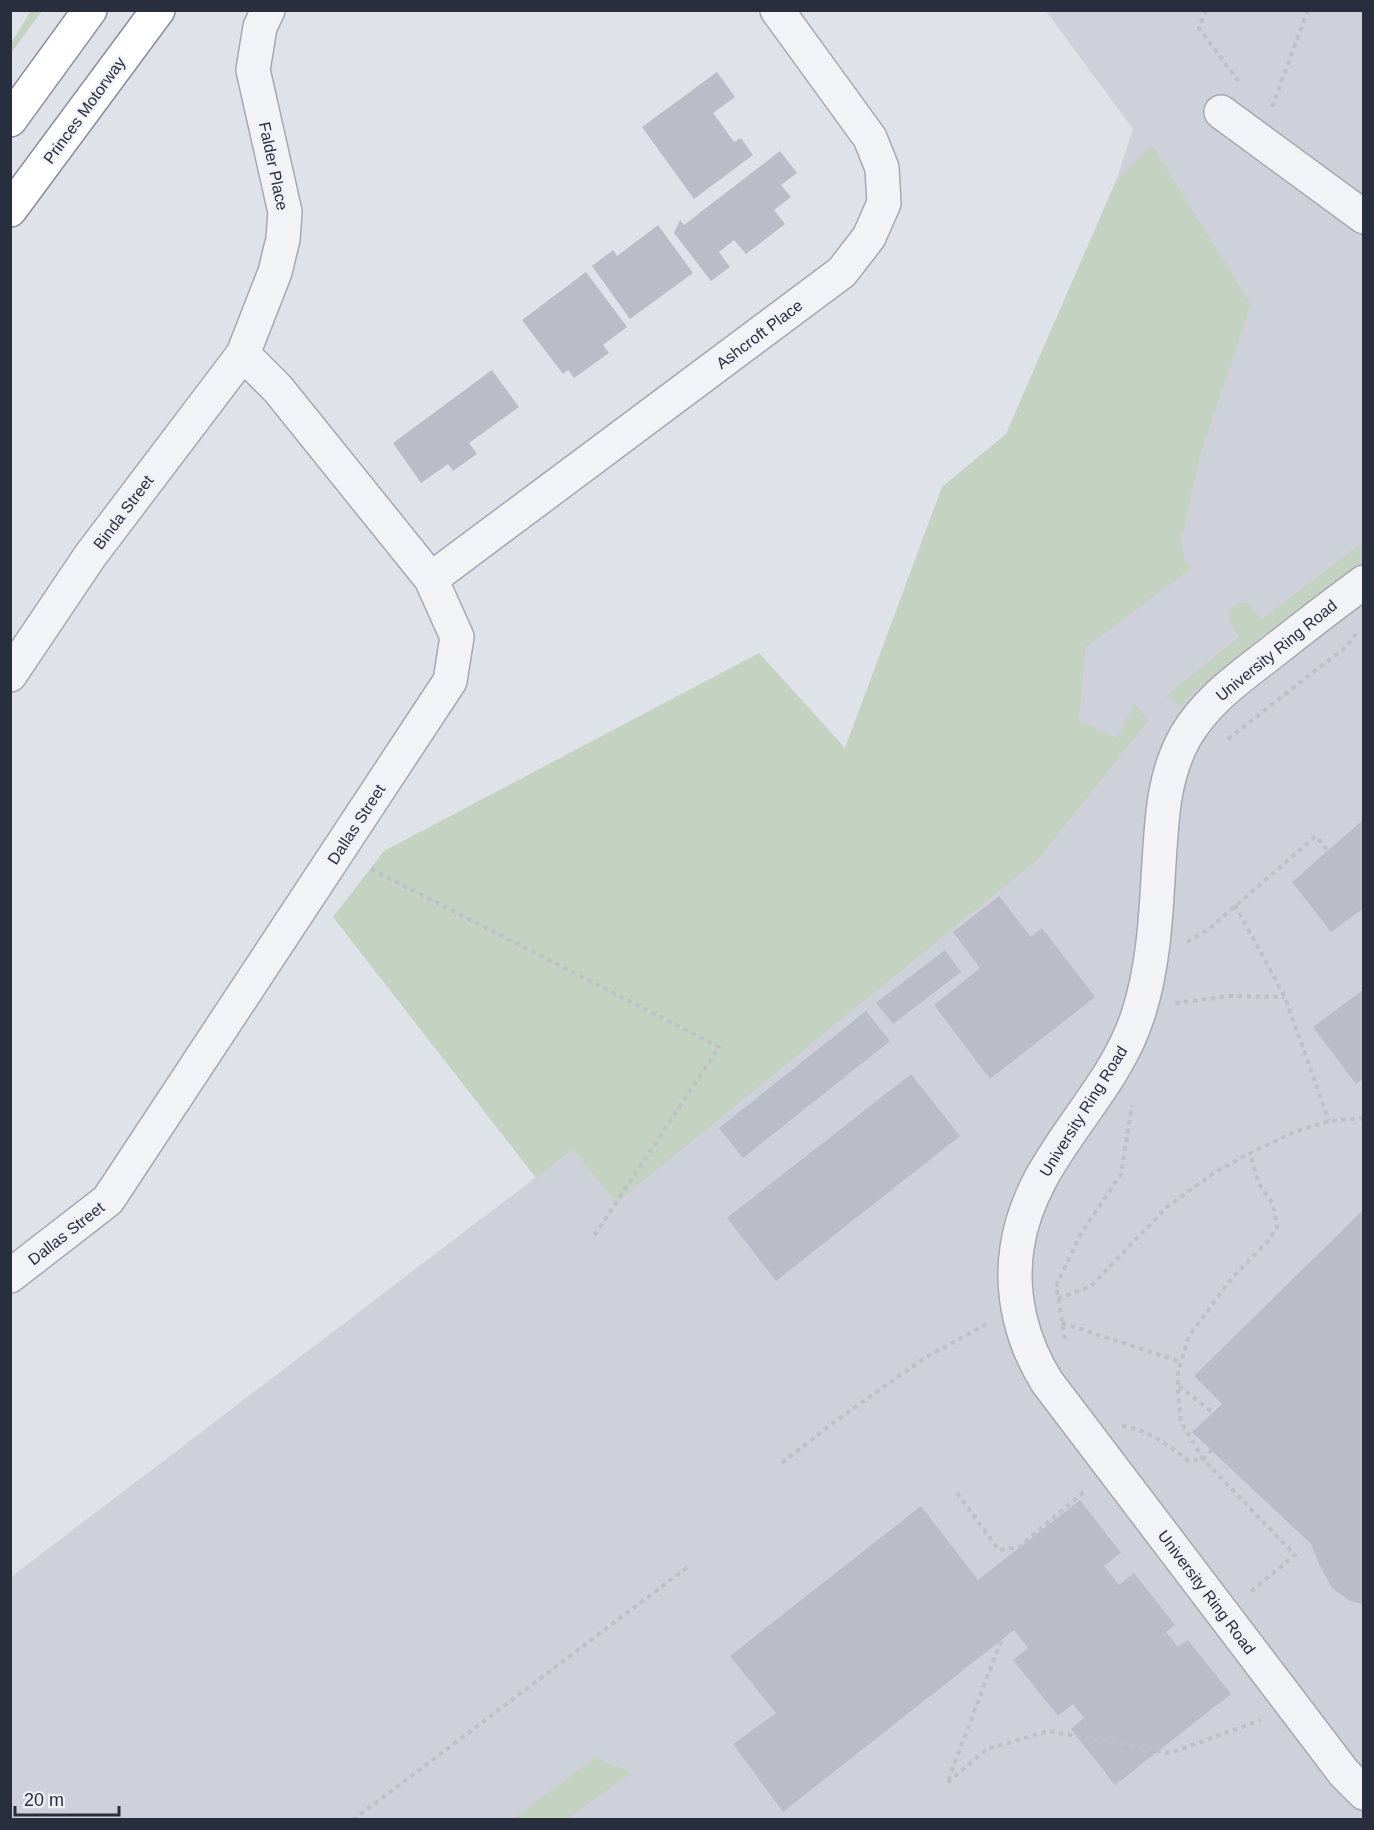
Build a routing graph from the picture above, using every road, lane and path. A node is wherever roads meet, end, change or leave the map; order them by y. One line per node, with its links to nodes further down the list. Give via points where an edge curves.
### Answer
1 (90, 10): 10 (highway)
2 (158, 10): 11 (highway, Princes Motorway)
3 (268, 10): 13 (street, Falder Place, via 253,70 285,212 275,272)
4 (777, 10): 14 (street, Ashcroft Place, via 870,138 882,168 884,203 869,237 842,272)
5 (1206, 10): 7 (path, via 1198,28)
6 (1308, 10): 9 (path)
7 (1245, 90)
8 (1221, 112): 12 (street)
9 (1269, 113)
10 (10, 120)
11 (10, 210)
12 (1364, 217)
13 (243, 354): 14 (street, Dallas Street, via 278,389); 17 (street, Binda Street, via 90,556)
14 (431, 579): 29 (street, Dallas Street, via 457,637 450,681 108,1200)
15 (1364, 582): 46 (street, University Ring Road, via 1228,686 1197,718 1185,737 1165,792 1154,944 1137,1018 1107,1079 1067,1134 1035,1188 1020,1230 1016,1288 1029,1350 1047,1382 1344,1773)
16 (1364, 623): 18 (path, via 1347,646)
17 (10, 675)
18 (1227, 739)
19 (1328, 851): 21 (path, via 1316,836)
20 (370, 868): 28 (path, via 719,1047)
21 (1235, 905): 22 (path); 23 (path)
22 (1210, 928)
23 (1285, 997): 24 (path, via 1230,996); 26 (path)
24 (1165, 1004)
25 (1364, 1118): 26 (path)
26 (1329, 1121): 27 (path)
27 (1250, 1153): 30 (path, via 1168,1206 1091,1286); 33 (path, via 1259,1184 1273,1204 1277,1227 1232,1278 1190,1336)
28 (592, 1239)
29 (10, 1276)
30 (1058, 1299)
31 (996, 1319): 39 (path, via 926,1357)
32 (1062, 1323): 33 (path)
33 (1182, 1362): 34 (path)
34 (1178, 1385): 35 (path); 38 (path, via 1181,1422)
35 (1212, 1412)
36 (1113, 1424): 38 (path, via 1136,1428 1189,1461)
37 (1212, 1450): 38 (path)
38 (1203, 1459): 43 (path, via 1295,1555)
39 (782, 1463)
40 (1091, 1486): 41 (path, via 1019,1547 999,1550)
41 (957, 1493)
42 (688, 1566): 47 (path)
43 (1249, 1594)
44 (1001, 1641): 45 (path, via 947,1783 987,1749 1049,1731 1170,1753)
45 (1262, 1719)
46 (1364, 1793)
47 (353, 1820)

